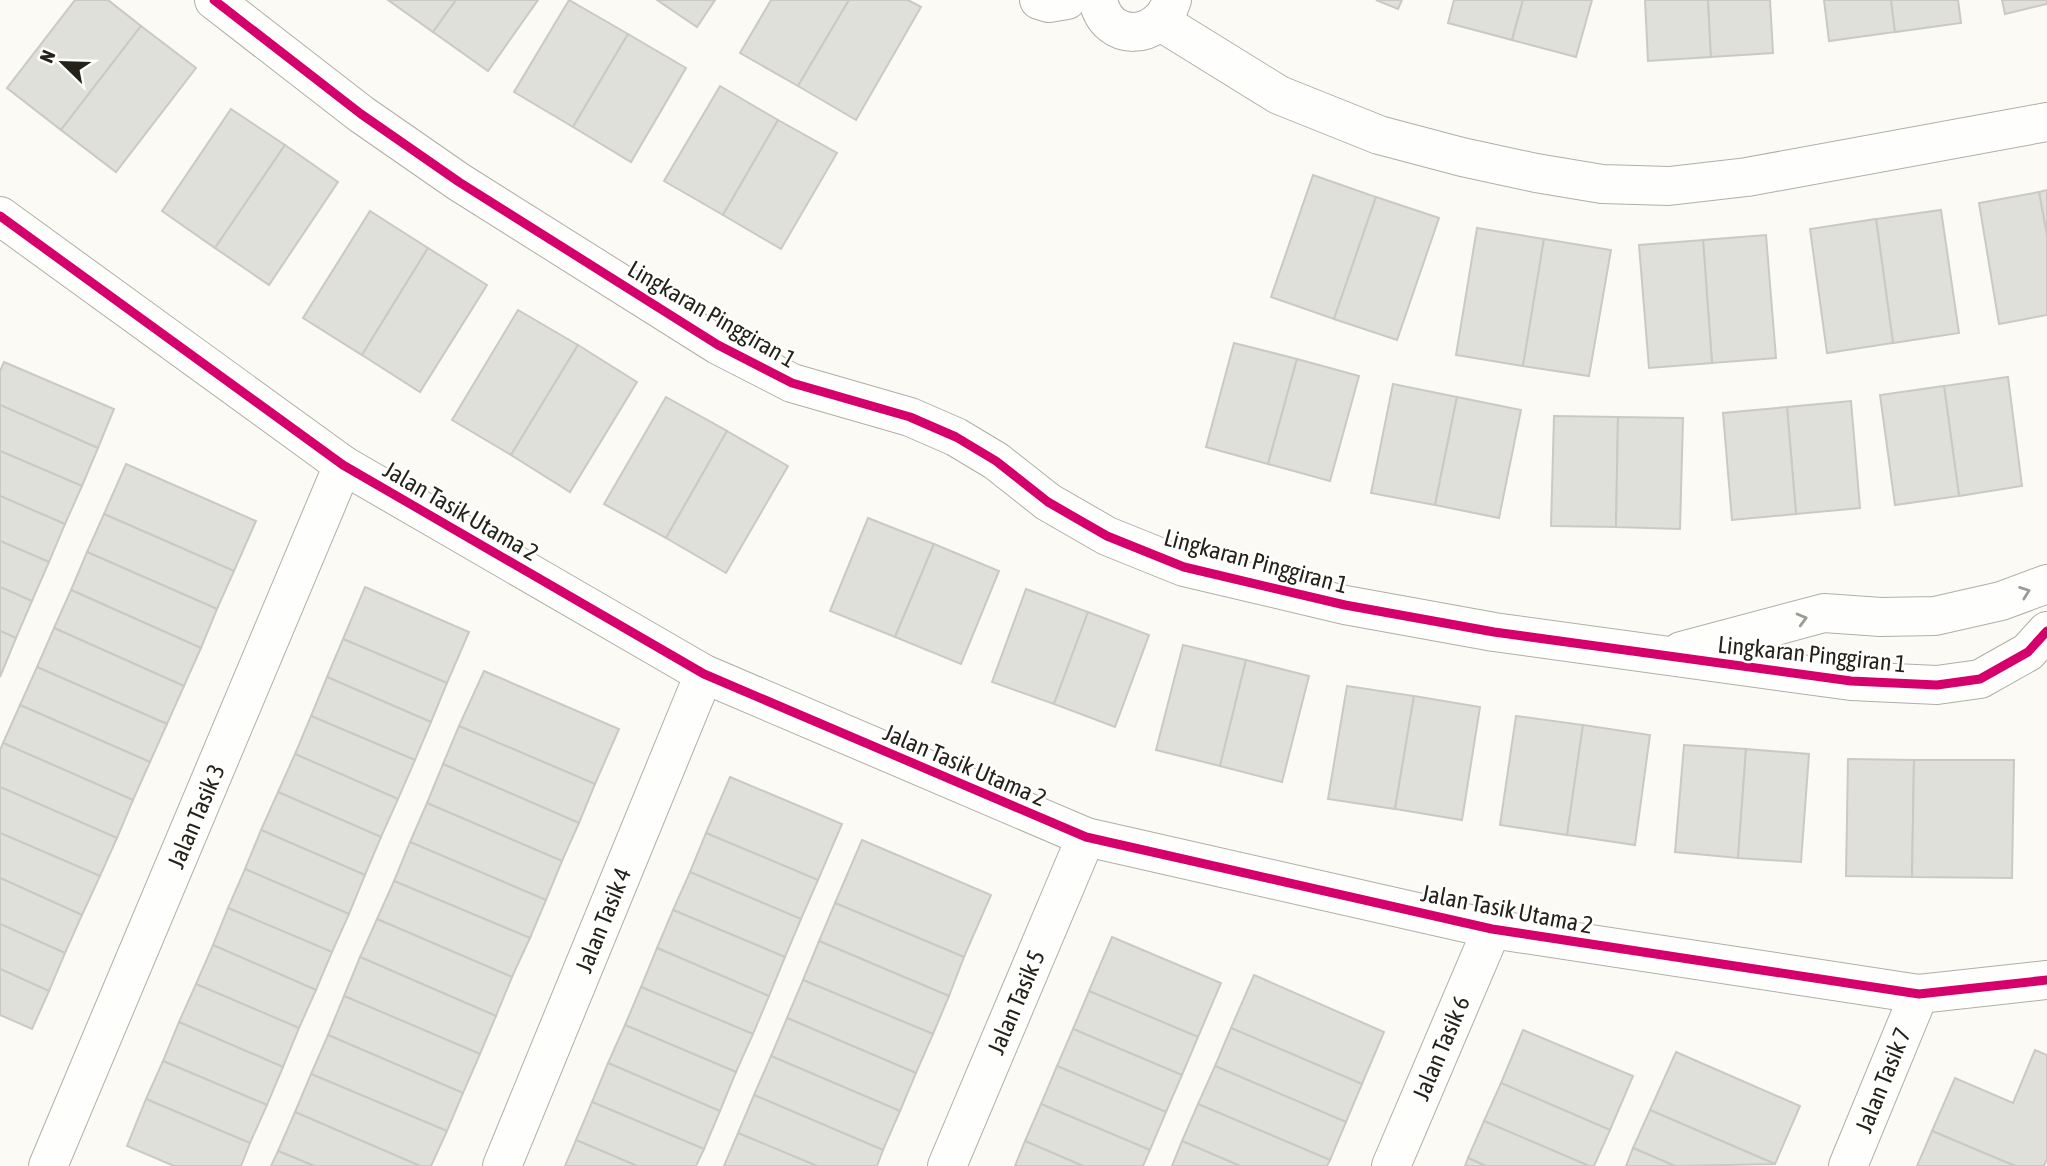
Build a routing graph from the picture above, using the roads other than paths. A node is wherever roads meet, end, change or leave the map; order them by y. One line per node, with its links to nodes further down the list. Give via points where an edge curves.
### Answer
1 (214, 0): 11 (street, Lingkaran Pinggiran 1, via 361,114 459,182 719,345 792,383 910,417 956,437 1048,502 1107,536 1184,567 1345,605)
2 (1039, 0): 3 (street)
3 (1068, 0)
4 (1098, 0): 5 (street, via 1106,19 1126,31 1151,29)
5 (1166, 11): 6 (street, via 1279,95 1379,135 1474,160 1602,184 1669,186 1747,177)
6 (2047, 122)
7 (0, 217): 8 (street, Jalan Tasik Utama 2)
8 (343, 465): 12 (street, Jalan Tasik Utama 2); 17 (street, Jalan Tasik 3)
9 (2047, 584): 11 (street, Lingkaran Pinggiran 1, one-way to 9, via 1824,613 1935,617)
10 (2047, 631): 11 (street, Lingkaran Pinggiran 1, via 2028,652 1980,679 1937,685 1851,681)
11 (1665, 656)
12 (704, 674): 13 (street, Jalan Tasik Utama 2); 18 (street, Jalan Tasik 4)
13 (1086, 837): 14 (street, Jalan Tasik Utama 2); 19 (street, Jalan Tasik 5)
14 (1492, 929): 16 (street, Jalan Tasik Utama 2); 20 (street, Jalan Tasik 6)
15 (2047, 980): 16 (street, Jalan Tasik Utama 2)
16 (1919, 994): 21 (street, Jalan Tasik 7)
17 (48, 1166)
18 (502, 1166)
19 (947, 1166)
20 (1391, 1166)
21 (1848, 1166)

